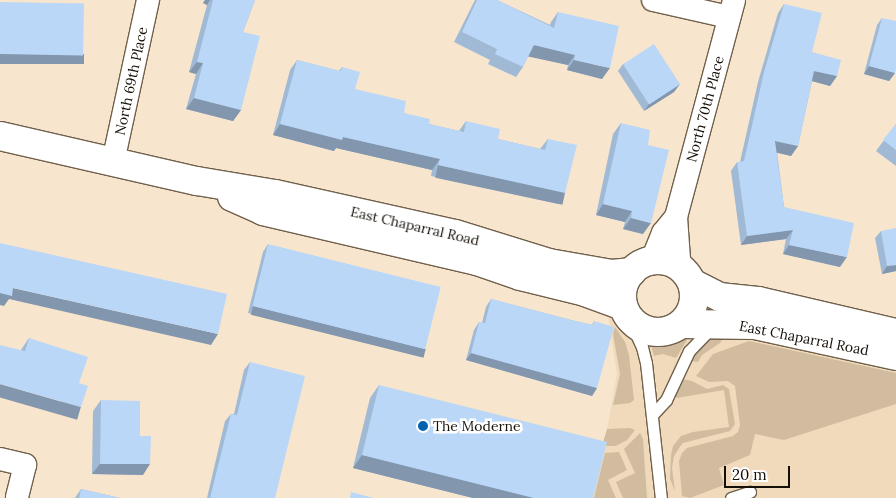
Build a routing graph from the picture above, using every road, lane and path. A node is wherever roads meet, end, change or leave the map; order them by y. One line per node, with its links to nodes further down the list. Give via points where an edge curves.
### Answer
1 (148, 0): 5 (street, North 69th Place)
2 (653, 0): 3 (street)
3 (731, 8): 7 (street, North 70th Place)
4 (0, 136): 5 (main road, East Chaparral Road)
5 (113, 162): 6 (main road, East Chaparral Road)
6 (197, 182): 8 (main road, East Chaparral Road, via 275,194 455,234 549,263 612,274); 10 (main road, East Chaparral Road, via 263,211 452,255 585,292)
7 (676, 217): 8 (street, North 70th Place, via 654,255); 9 (street, North 70th Place, via 679,259)
8 (640, 267): 9 (main road, via 670,262); 10 (main road, via 625,282 622,294)
9 (688, 277): 11 (main road, East Chaparral Road, via 720,297); 12 (main road, via 694,305)
10 (626, 311): 12 (main road, via 642,328 660,333); 16 (lane, via 642,347)
11 (785, 319): 13 (main road, East Chaparral Road); 14 (main road, East Chaparral Road); 15 (main road, East Chaparral Road)
12 (682, 324): 13 (main road, East Chaparral Road)
13 (716, 324): 16 (lane, via 689,351 666,400)
14 (896, 333)
15 (896, 356)
16 (653, 414): 20 (lane)
17 (0, 459): 19 (street, via 25,465)
18 (750, 492): 21 (lane)
19 (17, 498)
20 (661, 498)
21 (731, 498)

